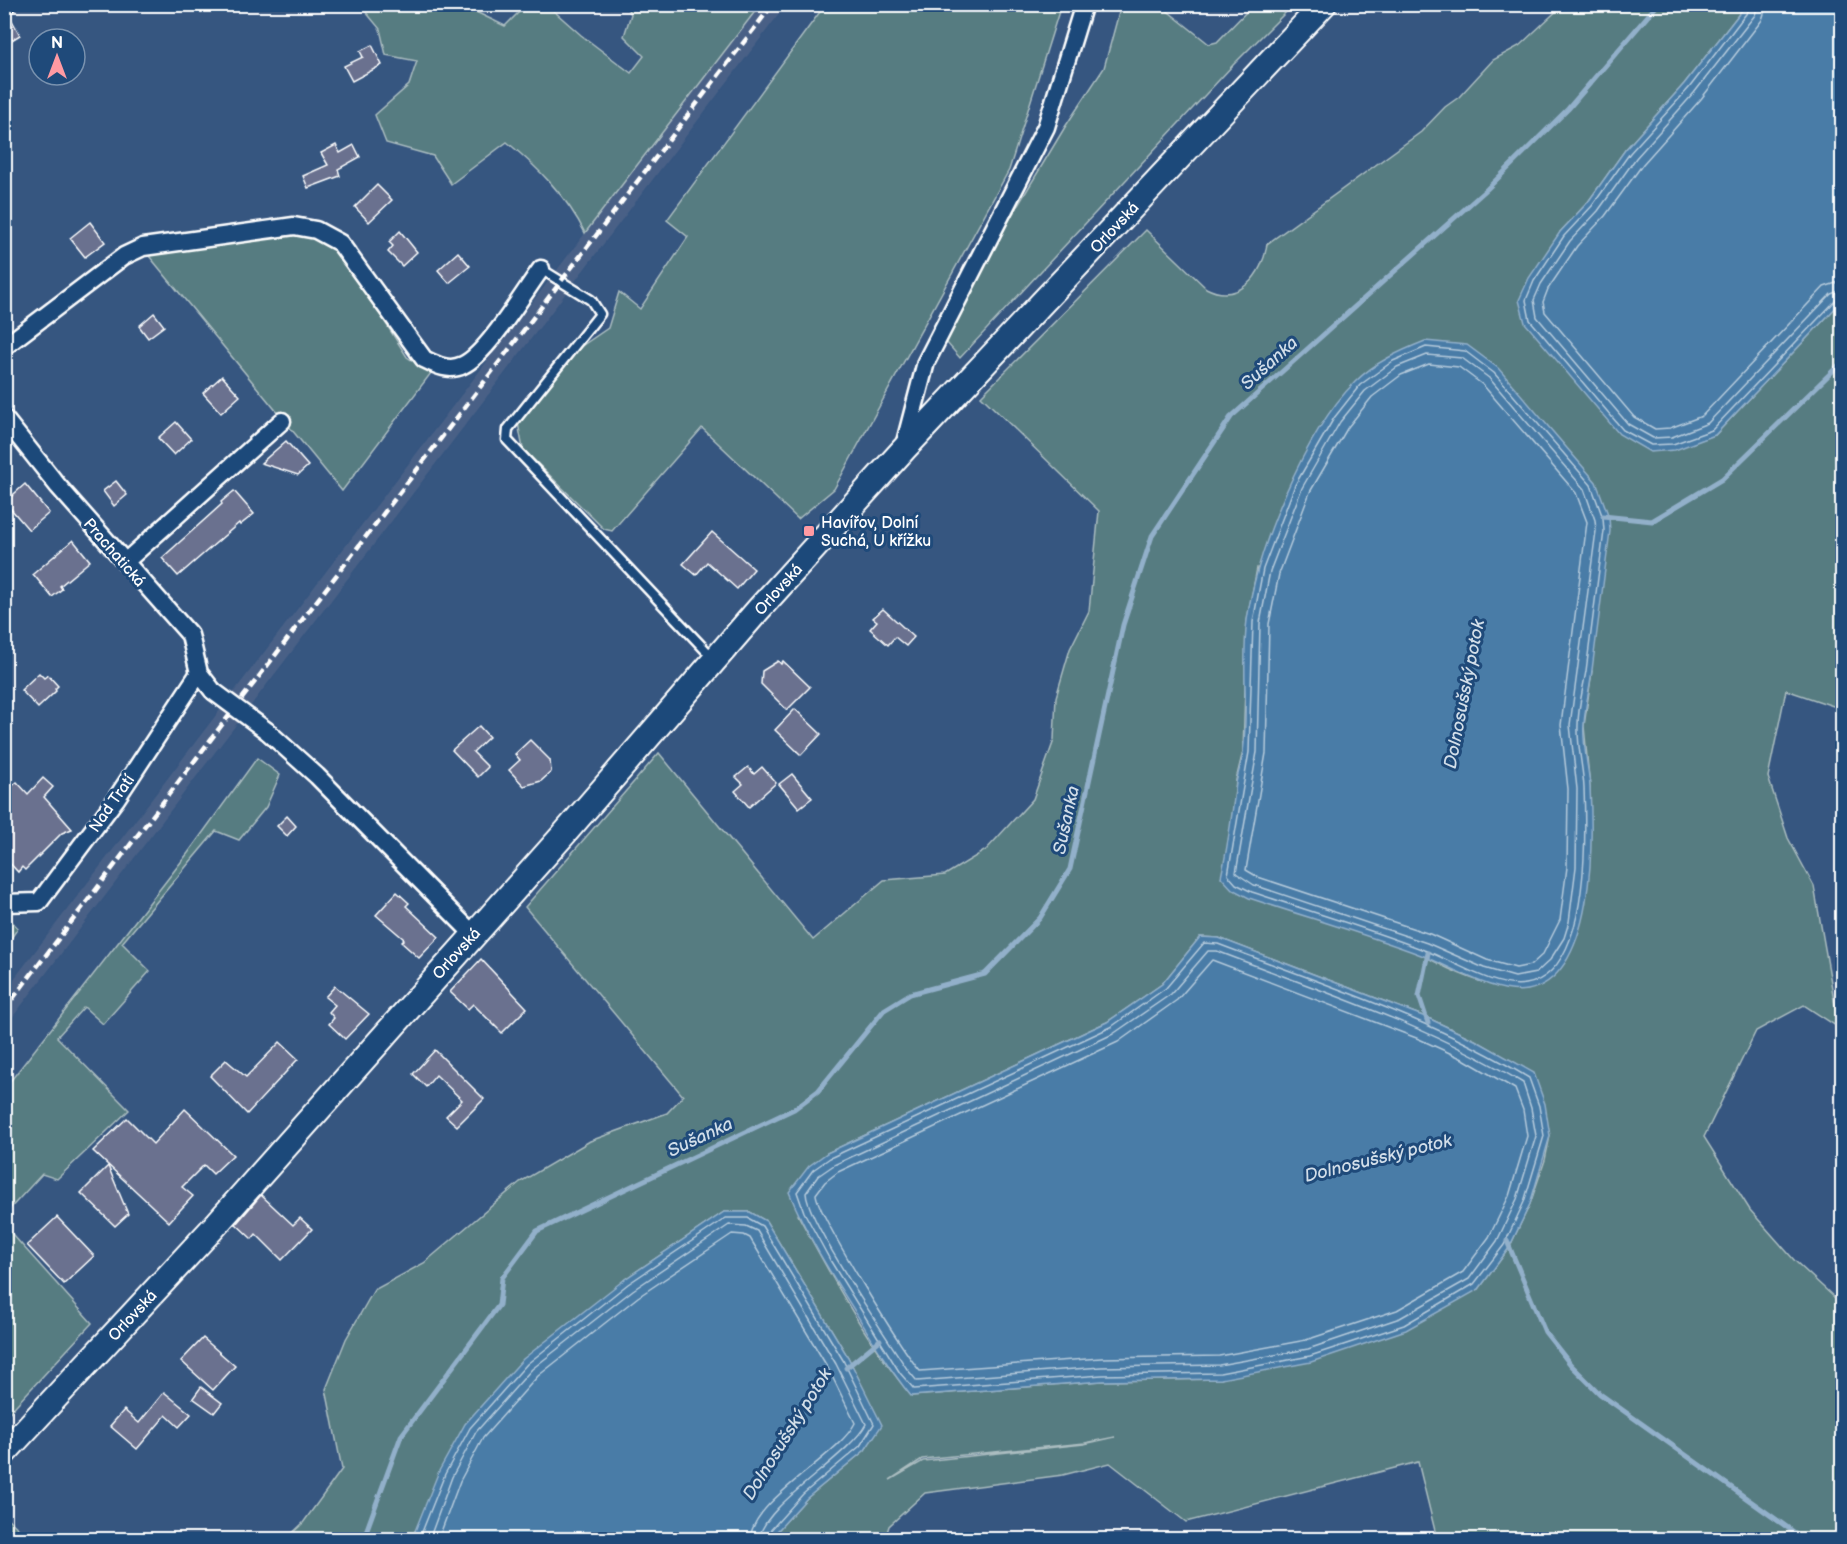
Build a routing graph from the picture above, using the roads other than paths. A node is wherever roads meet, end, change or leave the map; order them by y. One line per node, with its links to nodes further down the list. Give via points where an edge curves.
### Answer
1 (1084, 4): 7 (street, Orlovská, via 1046,127 926,362)
2 (1324, 4): 7 (main road, Orlovská)
3 (541, 269): 4 (street, via 485,346 462,366 441,368 424,359 340,243 316,230 294,226 143,247 124,256); 9 (lane, via 591,300 600,314 508,429 507,440)
4 (4, 347)
5 (4, 418): 8 (street, Prachatická)
6 (282, 421): 8 (street)
7 (903, 449): 9 (main road, Orlovská)
8 (125, 562): 10 (street, Prachatická, via 190,635)
9 (715, 660): 12 (main road, Orlovská)
10 (199, 674): 11 (street, Nad Tratí, via 116,799 39,902); 12 (street, Prachatická, bridge, via 213,691 267,731 317,776)
11 (4, 903)
12 (472, 934): 13 (main road, Orlovská, via 213,1228)
13 (4, 1453)

